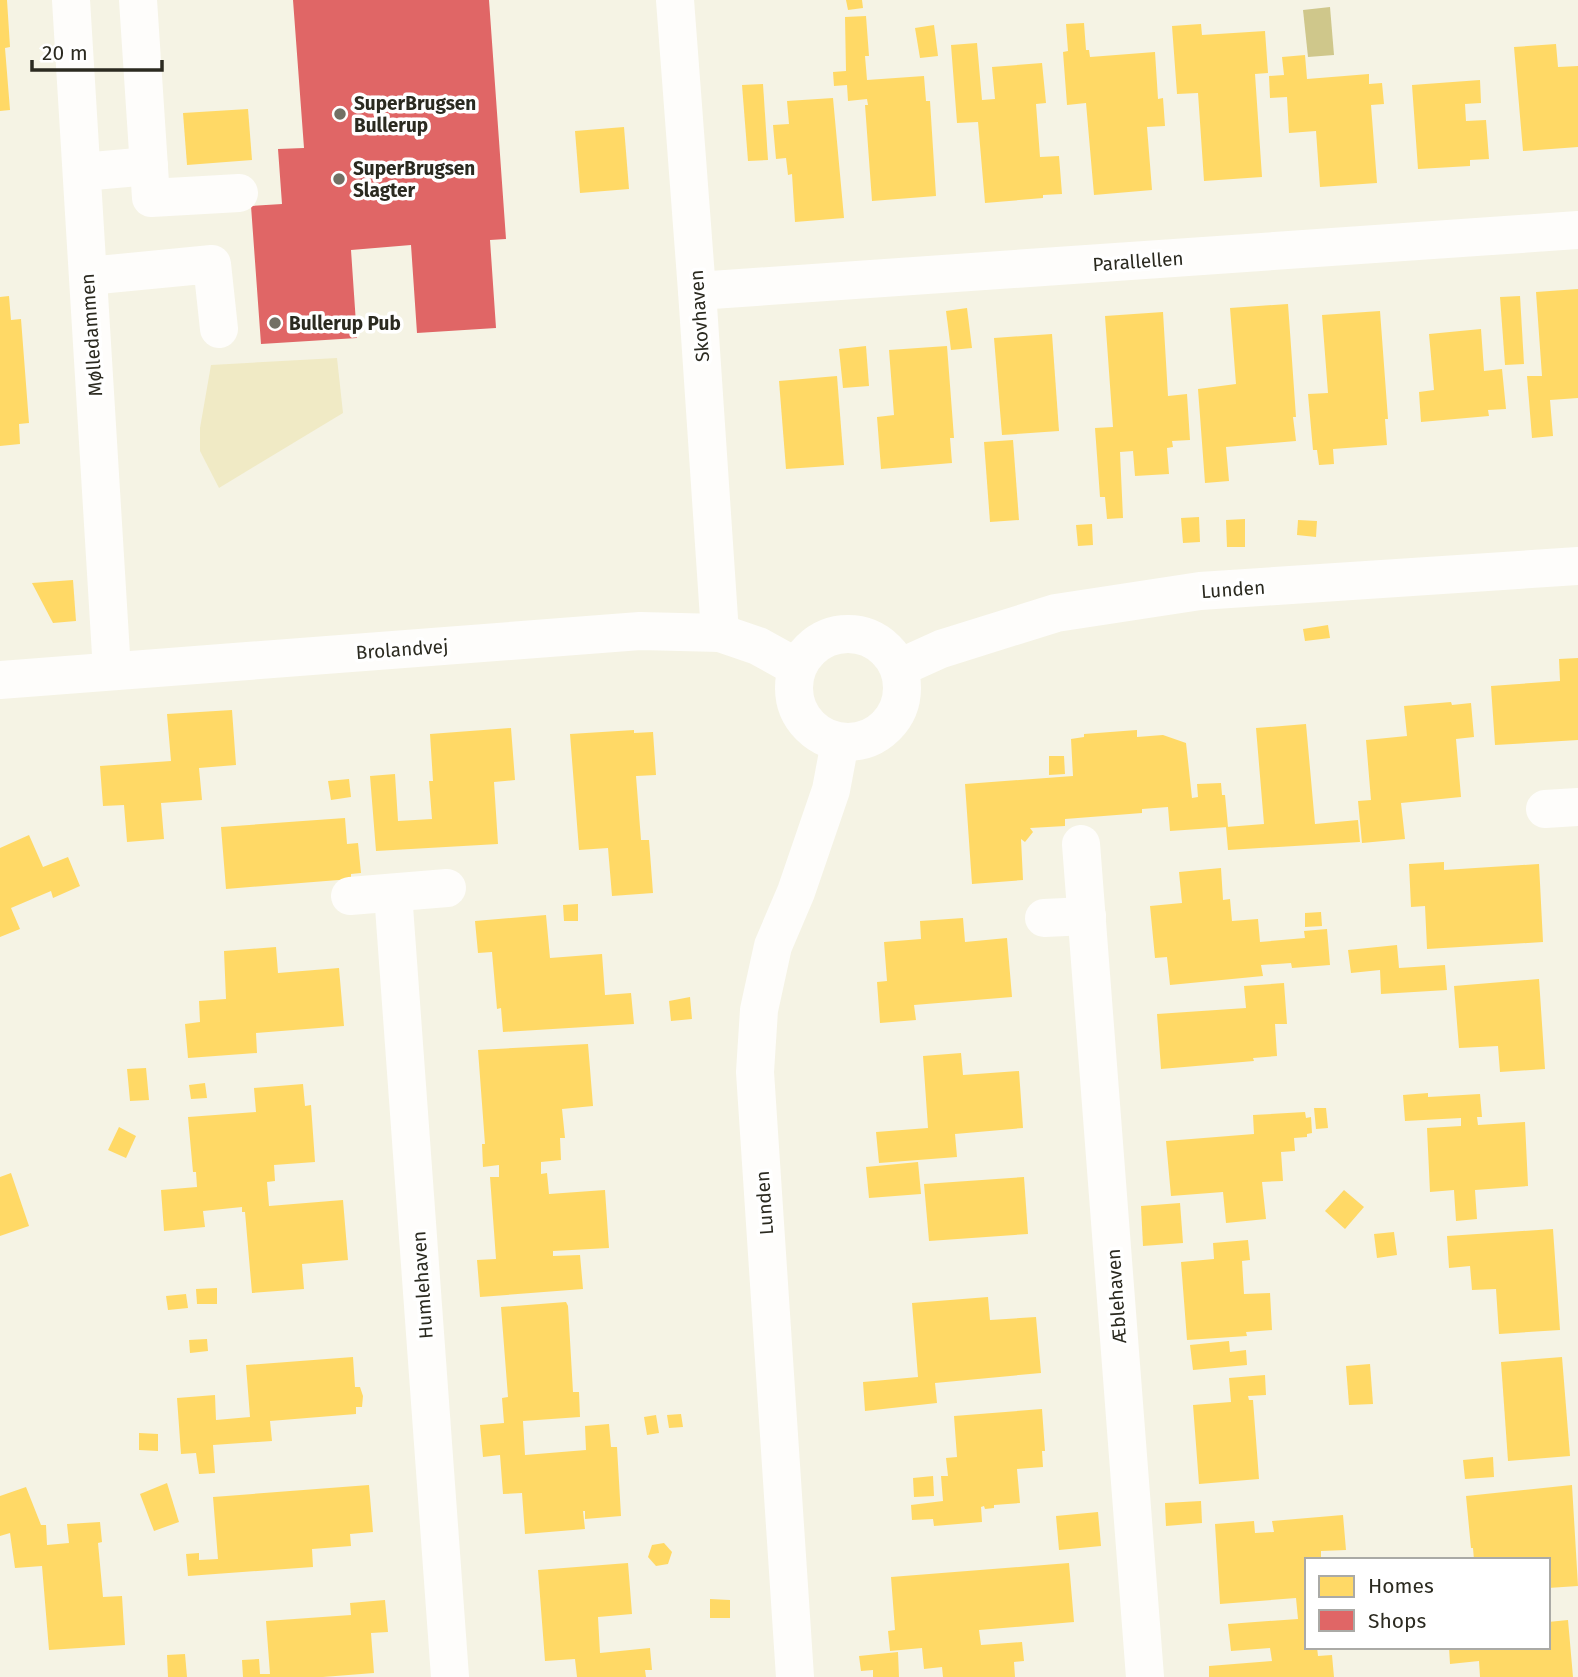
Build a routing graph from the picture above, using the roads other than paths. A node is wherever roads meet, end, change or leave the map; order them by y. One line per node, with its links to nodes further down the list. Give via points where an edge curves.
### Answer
1 (71, 0): 5 (street, Mølledammen)
2 (138, 0): 4 (street)
3 (675, 0): 9 (street, Skovhaven)
4 (149, 166): 5 (street); 6 (street, via 151,198)
5 (82, 172): 8 (street, Mølledammen)
6 (239, 193)
7 (1578, 230): 9 (street, Parallellen)
8 (88, 276): 10 (street, via 212,264); 15 (street, Mølledammen)
9 (697, 291): 12 (street, Skovhaven)
10 (219, 329)
11 (1578, 566): 14 (street, Lunden, via 1200,591 1056,612 941,649)
12 (720, 633): 13 (street, Brolandvej, via 758,646); 15 (street, Brolandvej, via 640,631)
13 (796, 667): 14 (street, via 809,648 832,635 856,633 883,646); 17 (street, via 794,700 811,729)
14 (899, 668): 17 (street, via 902,700 889,724 865,740)
15 (112, 671): 16 (street, Brolandvej)
16 (0, 680)
17 (841, 742): 25 (street, Lunden, via 828,800 773,946 759,1010 755,1072)
18 (1081, 844): 22 (street, Æblehaven)
19 (447, 888): 20 (street)
20 (393, 893): 21 (street); 24 (street, Humlehaven)
21 (351, 896)
22 (1087, 916): 23 (street); 26 (street, Æblehaven)
23 (1044, 918)
24 (450, 1677)
25 (795, 1677)
26 (1144, 1677)

